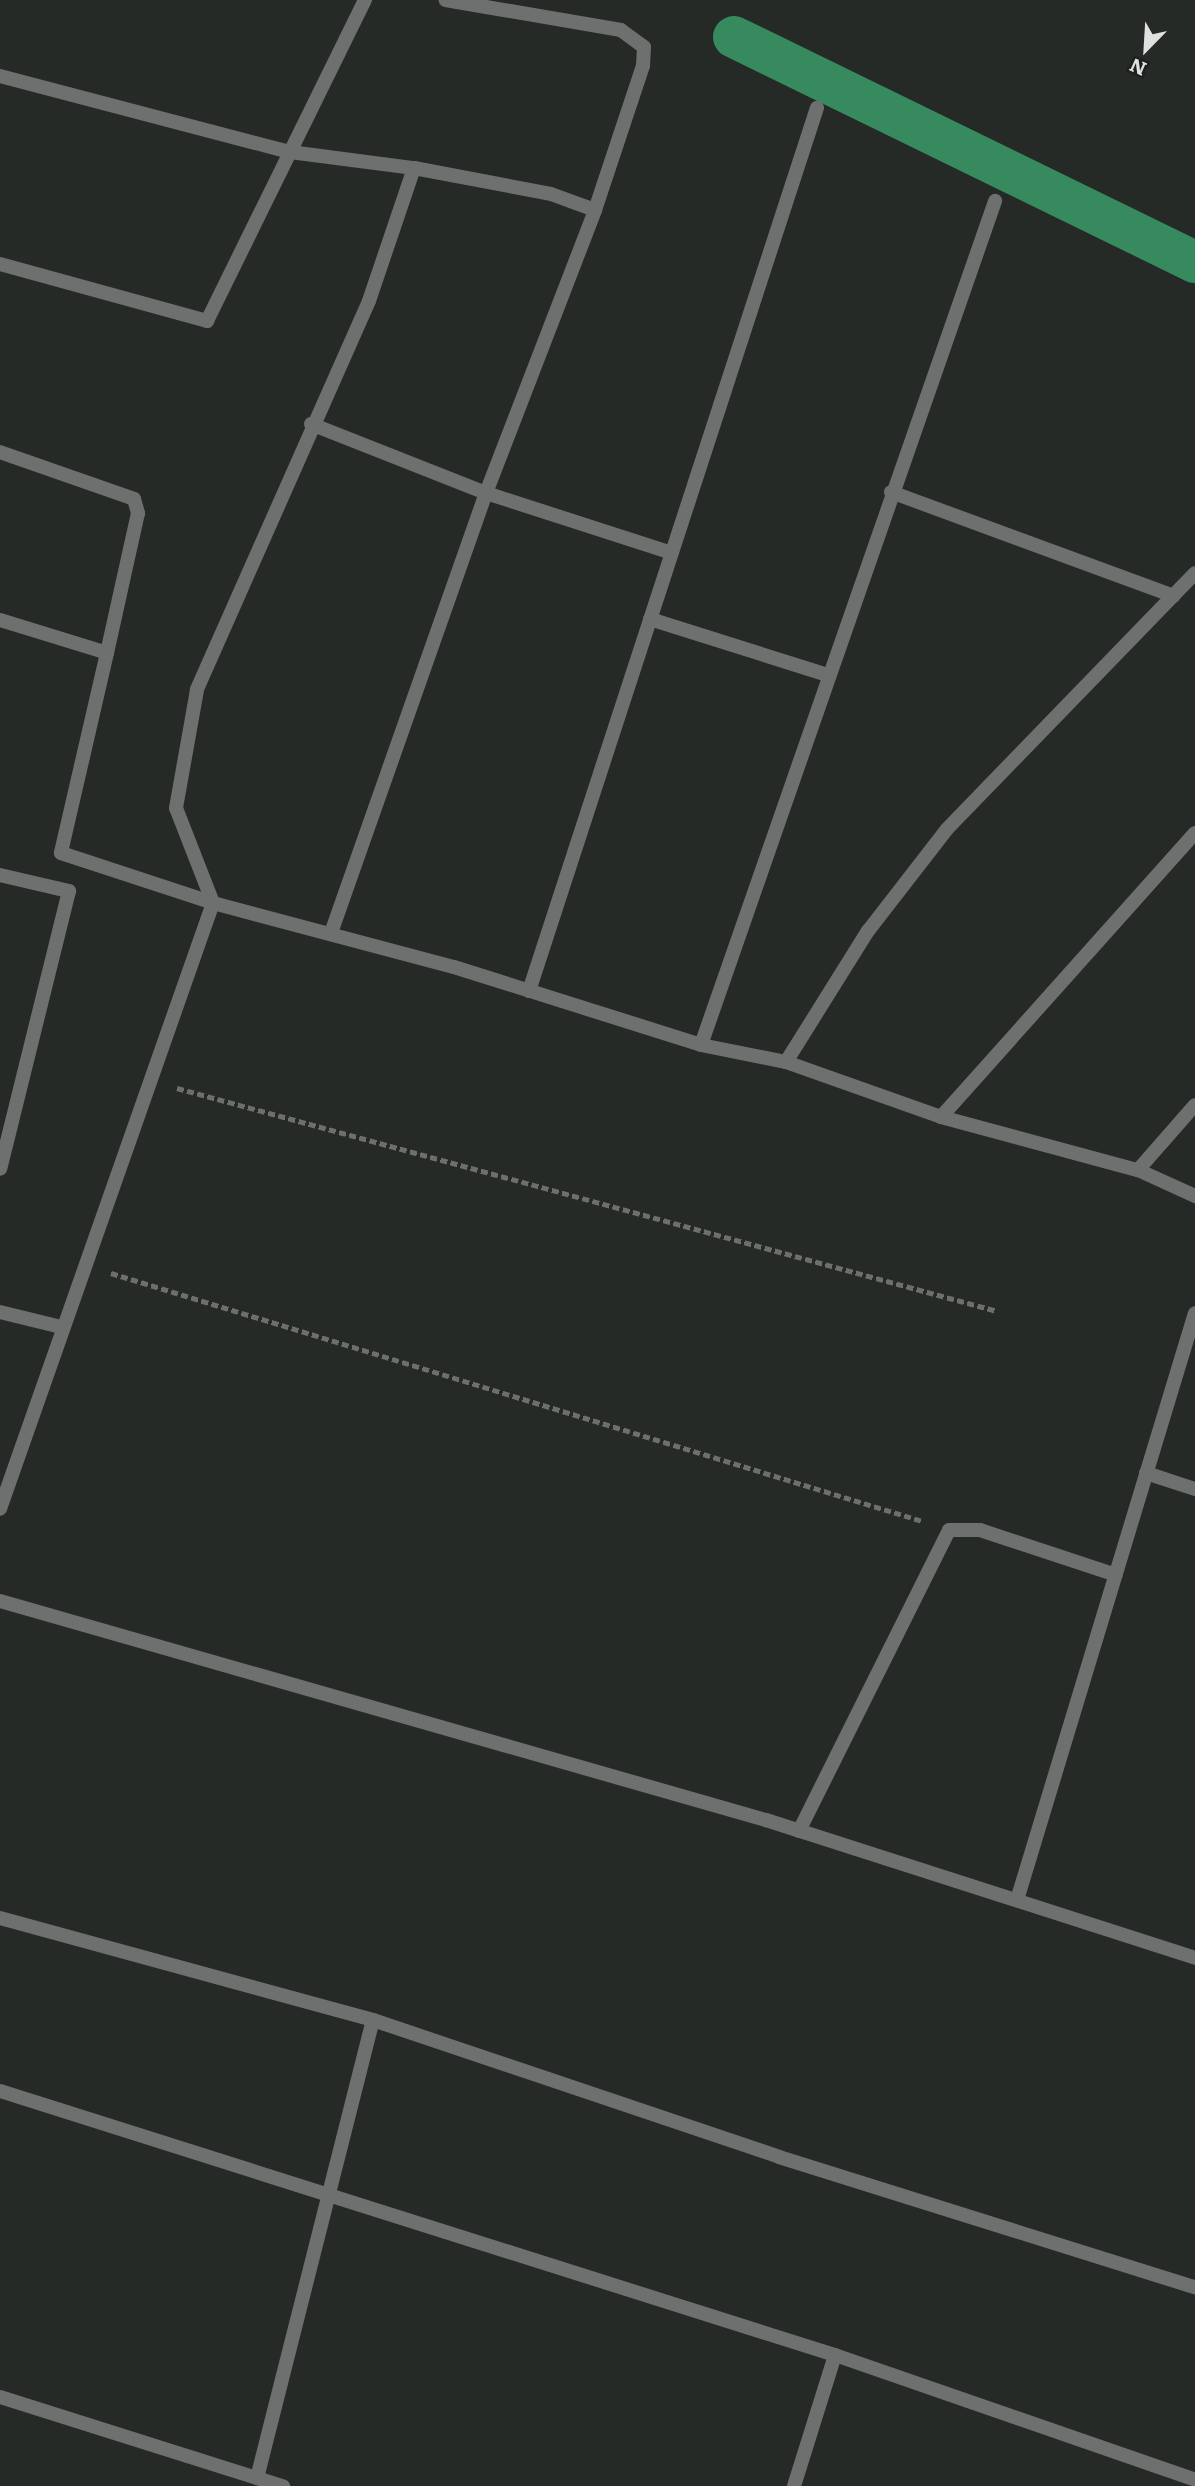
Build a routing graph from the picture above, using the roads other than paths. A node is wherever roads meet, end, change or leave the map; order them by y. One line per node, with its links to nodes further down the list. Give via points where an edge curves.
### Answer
1 (365, 0): 5 (street)
2 (446, 0): 8 (street, via 621,30 644,47 643,66)
3 (0, 76): 5 (street)
4 (817, 108): 14 (street)
5 (290, 152): 6 (street); 9 (street, via 207,321)
6 (414, 168): 8 (street, via 551,194); 10 (street, via 369,301)
7 (995, 201): 12 (street)
8 (595, 210): 13 (street)
9 (0, 264)
10 (311, 425): 13 (street); 23 (street, via 197,690 176,808)
11 (0, 452): 19 (street, via 134,499 138,513)
12 (891, 492): 16 (street); 20 (street)
13 (486, 493): 14 (street); 24 (street)
14 (672, 553): 17 (street)
15 (1195, 572): 16 (street)
16 (1173, 596): 27 (street, via 947,829 867,931)
17 (650, 619): 20 (street); 25 (street)
18 (0, 620): 19 (street)
19 (107, 653): 23 (street, via 61,853)
20 (828, 675): 26 (street)
21 (1195, 833): 29 (street)
22 (0, 875): 30 (street, via 69,891)
23 (213, 903): 24 (street); 35 (street)
24 (331, 933): 25 (street)
25 (528, 990): 26 (street)
26 (701, 1045): 27 (street)
27 (786, 1062): 29 (street)
28 (1195, 1105): 31 (street)
29 (942, 1117): 31 (street)
30 (0, 1169)
31 (1138, 1170): 32 (street)
32 (1195, 1196)
33 (0, 1312): 35 (street)
34 (1195, 1313): 36 (street)
35 (61, 1327): 38 (street)
36 (1146, 1473): 37 (street); 39 (street)
37 (1195, 1489)
38 (0, 1509)
39 (1116, 1575): 41 (street, via 980,1530 949,1530); 42 (street)
40 (0, 1601): 41 (street)
41 (799, 1830): 42 (street)
42 (1017, 1900): 44 (street)
43 (0, 1918): 45 (street)
44 (1195, 1958)
45 (373, 2020): 47 (street); 48 (street, via 779,2157)
46 (0, 2091): 47 (street)
47 (327, 2193): 49 (street); 51 (street)
48 (1195, 2287)
49 (835, 2355): 52 (street); 54 (street)
50 (0, 2397): 51 (street)
51 (257, 2478): 53 (street)
52 (1195, 2480)
53 (283, 2486)
54 (794, 2486)

